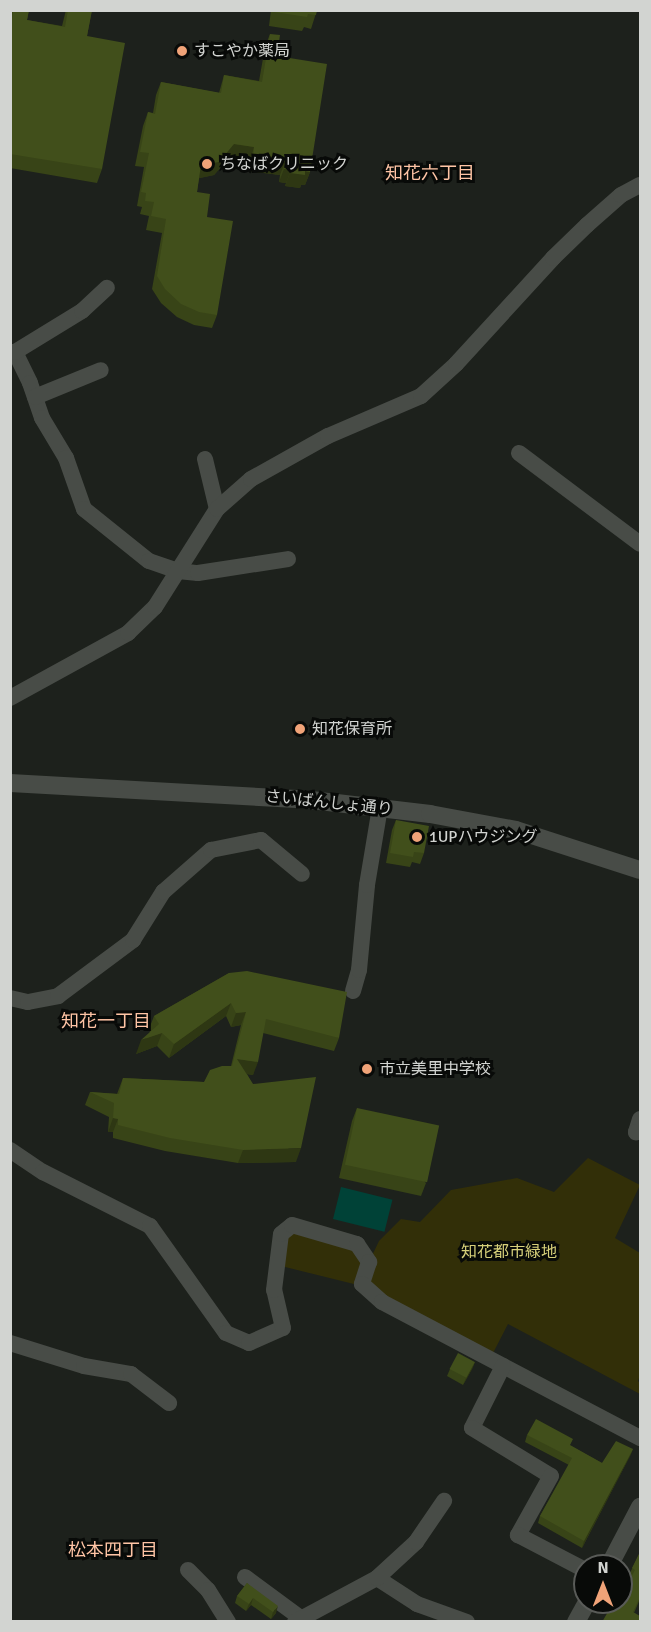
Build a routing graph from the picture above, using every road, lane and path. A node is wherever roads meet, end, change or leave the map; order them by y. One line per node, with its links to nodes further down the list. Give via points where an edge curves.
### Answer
1 (640, 185): 8 (street, via 621,195 587,225 421,396 281,460 251,478)
2 (106, 288): 3 (street, via 82,311)
3 (13, 352): 5 (street)
4 (101, 370): 5 (street)
5 (35, 397): 11 (street, via 42,418 66,458 84,509 149,561)
6 (519, 453): 9 (street)
7 (205, 459): 8 (street)
8 (217, 510): 11 (street)
9 (640, 544)
10 (288, 559): 11 (street, via 198,573)
11 (178, 571): 12 (street, via 155,607 128,633)
12 (10, 698)
13 (10, 783): 14 (main road, さいばんしょ通り)
14 (380, 807): 15 (main road, さいばんしょ通り, via 516,831); 17 (street)
15 (640, 870)
16 (302, 874): 18 (street, via 261,840 212,850 163,892 133,940 58,996 28,1002)
17 (353, 991)
18 (10, 998)
19 (640, 1119): 20 (street, via 636,1131)
20 (640, 1132)
21 (10, 1150): 23 (street, via 43,1172 150,1226 226,1333 249,1342 283,1328 274,1290 281,1234 292,1225 357,1244 369,1262 362,1284 382,1302)
22 (10, 1343): 24 (street, via 84,1366 131,1374)
23 (503, 1366): 25 (street); 29 (street, via 472,1428 551,1476 518,1535)
24 (169, 1402)
25 (640, 1438)
26 (444, 1501): 32 (street, via 416,1542)
27 (640, 1507): 28 (main road)
28 (615, 1554)
29 (573, 1564)
30 (188, 1570): 34 (street, via 208,1590)
31 (244, 1577): 33 (street)
32 (377, 1578): 33 (street); 35 (street, via 417,1604)
33 (298, 1620)
34 (228, 1622)
35 (467, 1622)

